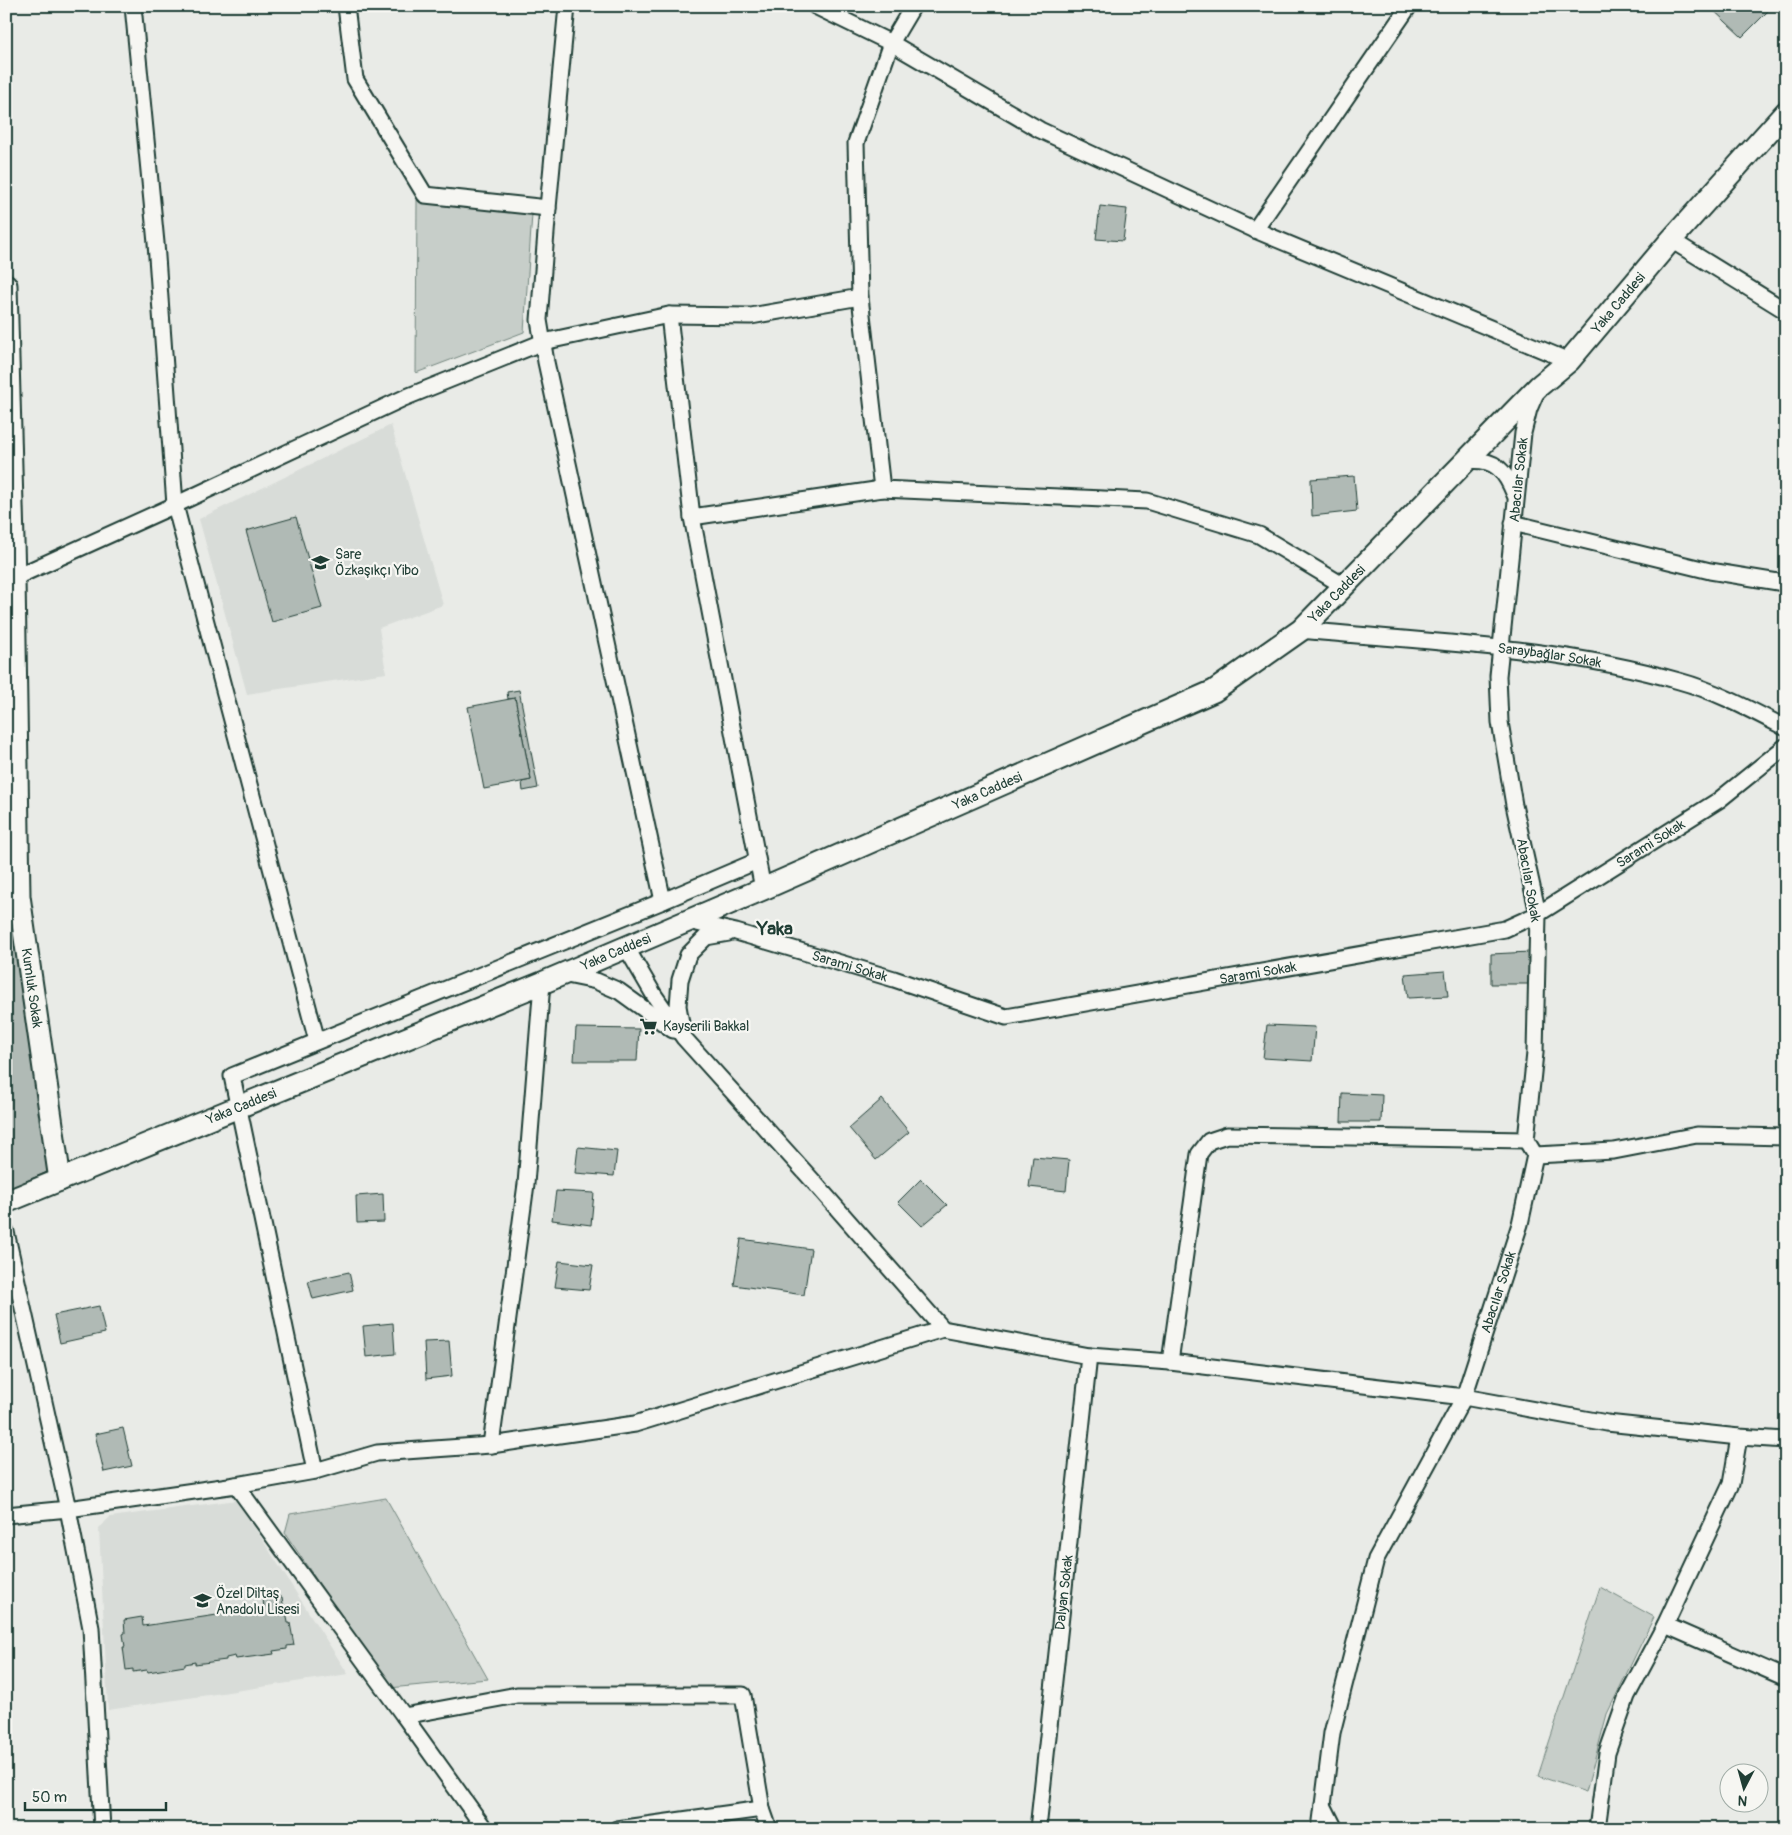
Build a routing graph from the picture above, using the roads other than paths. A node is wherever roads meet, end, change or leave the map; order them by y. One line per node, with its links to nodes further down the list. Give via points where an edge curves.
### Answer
1 (133, 6): 24 (street, via 155,233)
2 (346, 6): 9 (street, via 355,78 425,195)
3 (567, 6): 9 (street)
4 (815, 6): 7 (street)
5 (913, 6): 7 (street)
6 (1409, 6): 10 (street)
7 (891, 43): 10 (street, via 1040,130); 13 (street, via 856,143)
8 (1786, 112): 11 (street, Yaka Caddesi)
9 (548, 208): 16 (street, via 539,320)
10 (1255, 230): 18 (street)
11 (1671, 240): 14 (street); 18 (street, Yaka Caddesi)
12 (6, 284): 17 (street, Kumluk Sokak)
13 (860, 297): 15 (street, via 751,316); 22 (street)
14 (1786, 311)
15 (669, 315): 16 (street); 25 (street)
16 (543, 342): 24 (street, via 404,398); 36 (street)
17 (7, 345): 20 (street, Kumluk Sokak)
18 (1569, 361): 19 (street, Yaka Caddesi)
19 (1539, 386): 21 (street, Yaka Caddesi); 23 (street, Abacılar Sokak, via 1523,433)
20 (8, 443): 27 (street, Kumluk Sokak)
21 (1467, 461): 23 (street, via 1481,460 1497,465 1508,477); 29 (street, Yaka Caddesi)
22 (882, 489): 25 (street); 29 (street, via 1147,501 1259,535)
23 (1516, 497): 26 (street, Abacılar Sokak)
24 (175, 505): 27 (street); 44 (street)
25 (692, 517): 34 (street)
26 (1513, 522): 28 (street, via 1710,571); 31 (street, Abacılar Sokak)
27 (10, 580): 49 (street, Kumluk Sokak, via 19,896)
28 (1786, 582)
29 (1344, 586): 30 (street, Yaka Caddesi)
30 (1301, 630): 31 (street, Saraybağlar Sokak); 35 (street, Yaka Caddesi, via 1214,691)
31 (1501, 649): 32 (street, Saraybağlar Sokak, via 1592,660 1680,681 1740,703); 37 (street, Abacılar Sokak, via 1498,676 1500,722)
32 (1786, 728)
33 (1786, 746): 37 (street, Sarami Sokak, via 1719,800)
34 (757, 861): 35 (street); 36 (street)
35 (763, 889): 38 (street, Yaka Caddesi)
36 (663, 901): 44 (street)
37 (1538, 914): 39 (street, Sarami Sokak, via 1505,929 1006,1017 894,979); 47 (street, Abacılar Sokak, via 1535,1052)
38 (688, 921): 39 (street, Sarami Sokak); 40 (street, Yaka Caddesi)
39 (736, 932): 43 (street, via 706,937 688,955 680,980 678,1006)
40 (626, 947): 41 (street, Yaka Caddesi); 43 (street)
41 (562, 974): 42 (street, Yaka Caddesi); 43 (street, via 596,981 619,991)
42 (542, 983): 45 (street, Yaka Caddesi); 58 (street, via 526,1184)
43 (684, 1038): 52 (street)
44 (317, 1041): 45 (street, via 232,1076)
45 (238, 1106): 49 (street, Yaka Caddesi); 59 (street)
46 (1786, 1137): 48 (street, via 1698,1135 1614,1151)
47 (1526, 1140): 48 (street); 54 (street, via 1227,1135 1208,1141 1199,1154)
48 (1535, 1155): 55 (street, Abacılar Sokak, via 1520,1224)
49 (60, 1180): 50 (street, Yaka Caddesi)
50 (6, 1202)
51 (6, 1232): 61 (street)
52 (943, 1329): 53 (street); 58 (street, via 635,1424)
53 (1089, 1356): 54 (street); 73 (street, Dalyan Sokak)
54 (1170, 1362): 55 (street)
55 (1464, 1397): 56 (street, via 1607,1423); 66 (street, Abacılar Sokak, via 1376,1559 1332,1733)
56 (1739, 1437): 57 (street); 63 (street, via 1731,1484)
57 (1786, 1440)
58 (491, 1445): 59 (street, via 377,1453)
59 (315, 1471): 60 (street)
60 (236, 1485): 61 (street); 65 (street)
61 (68, 1509): 62 (street); 69 (street, via 91,1628)
62 (6, 1515)
63 (1665, 1625): 64 (street); 76 (street, via 1627,1696 1607,1753)
64 (1786, 1678)
65 (404, 1716): 67 (street, via 517,1695 743,1695); 70 (street)
66 (1323, 1805): 74 (street, Abacılar Sokak); 75 (street)
67 (762, 1809): 68 (street); 72 (street)
68 (637, 1827): 71 (street)
69 (102, 1829)
70 (485, 1829)
71 (617, 1829)
72 (770, 1829)
73 (1038, 1829)
74 (1320, 1829)
75 (1335, 1829)
76 (1597, 1829)

